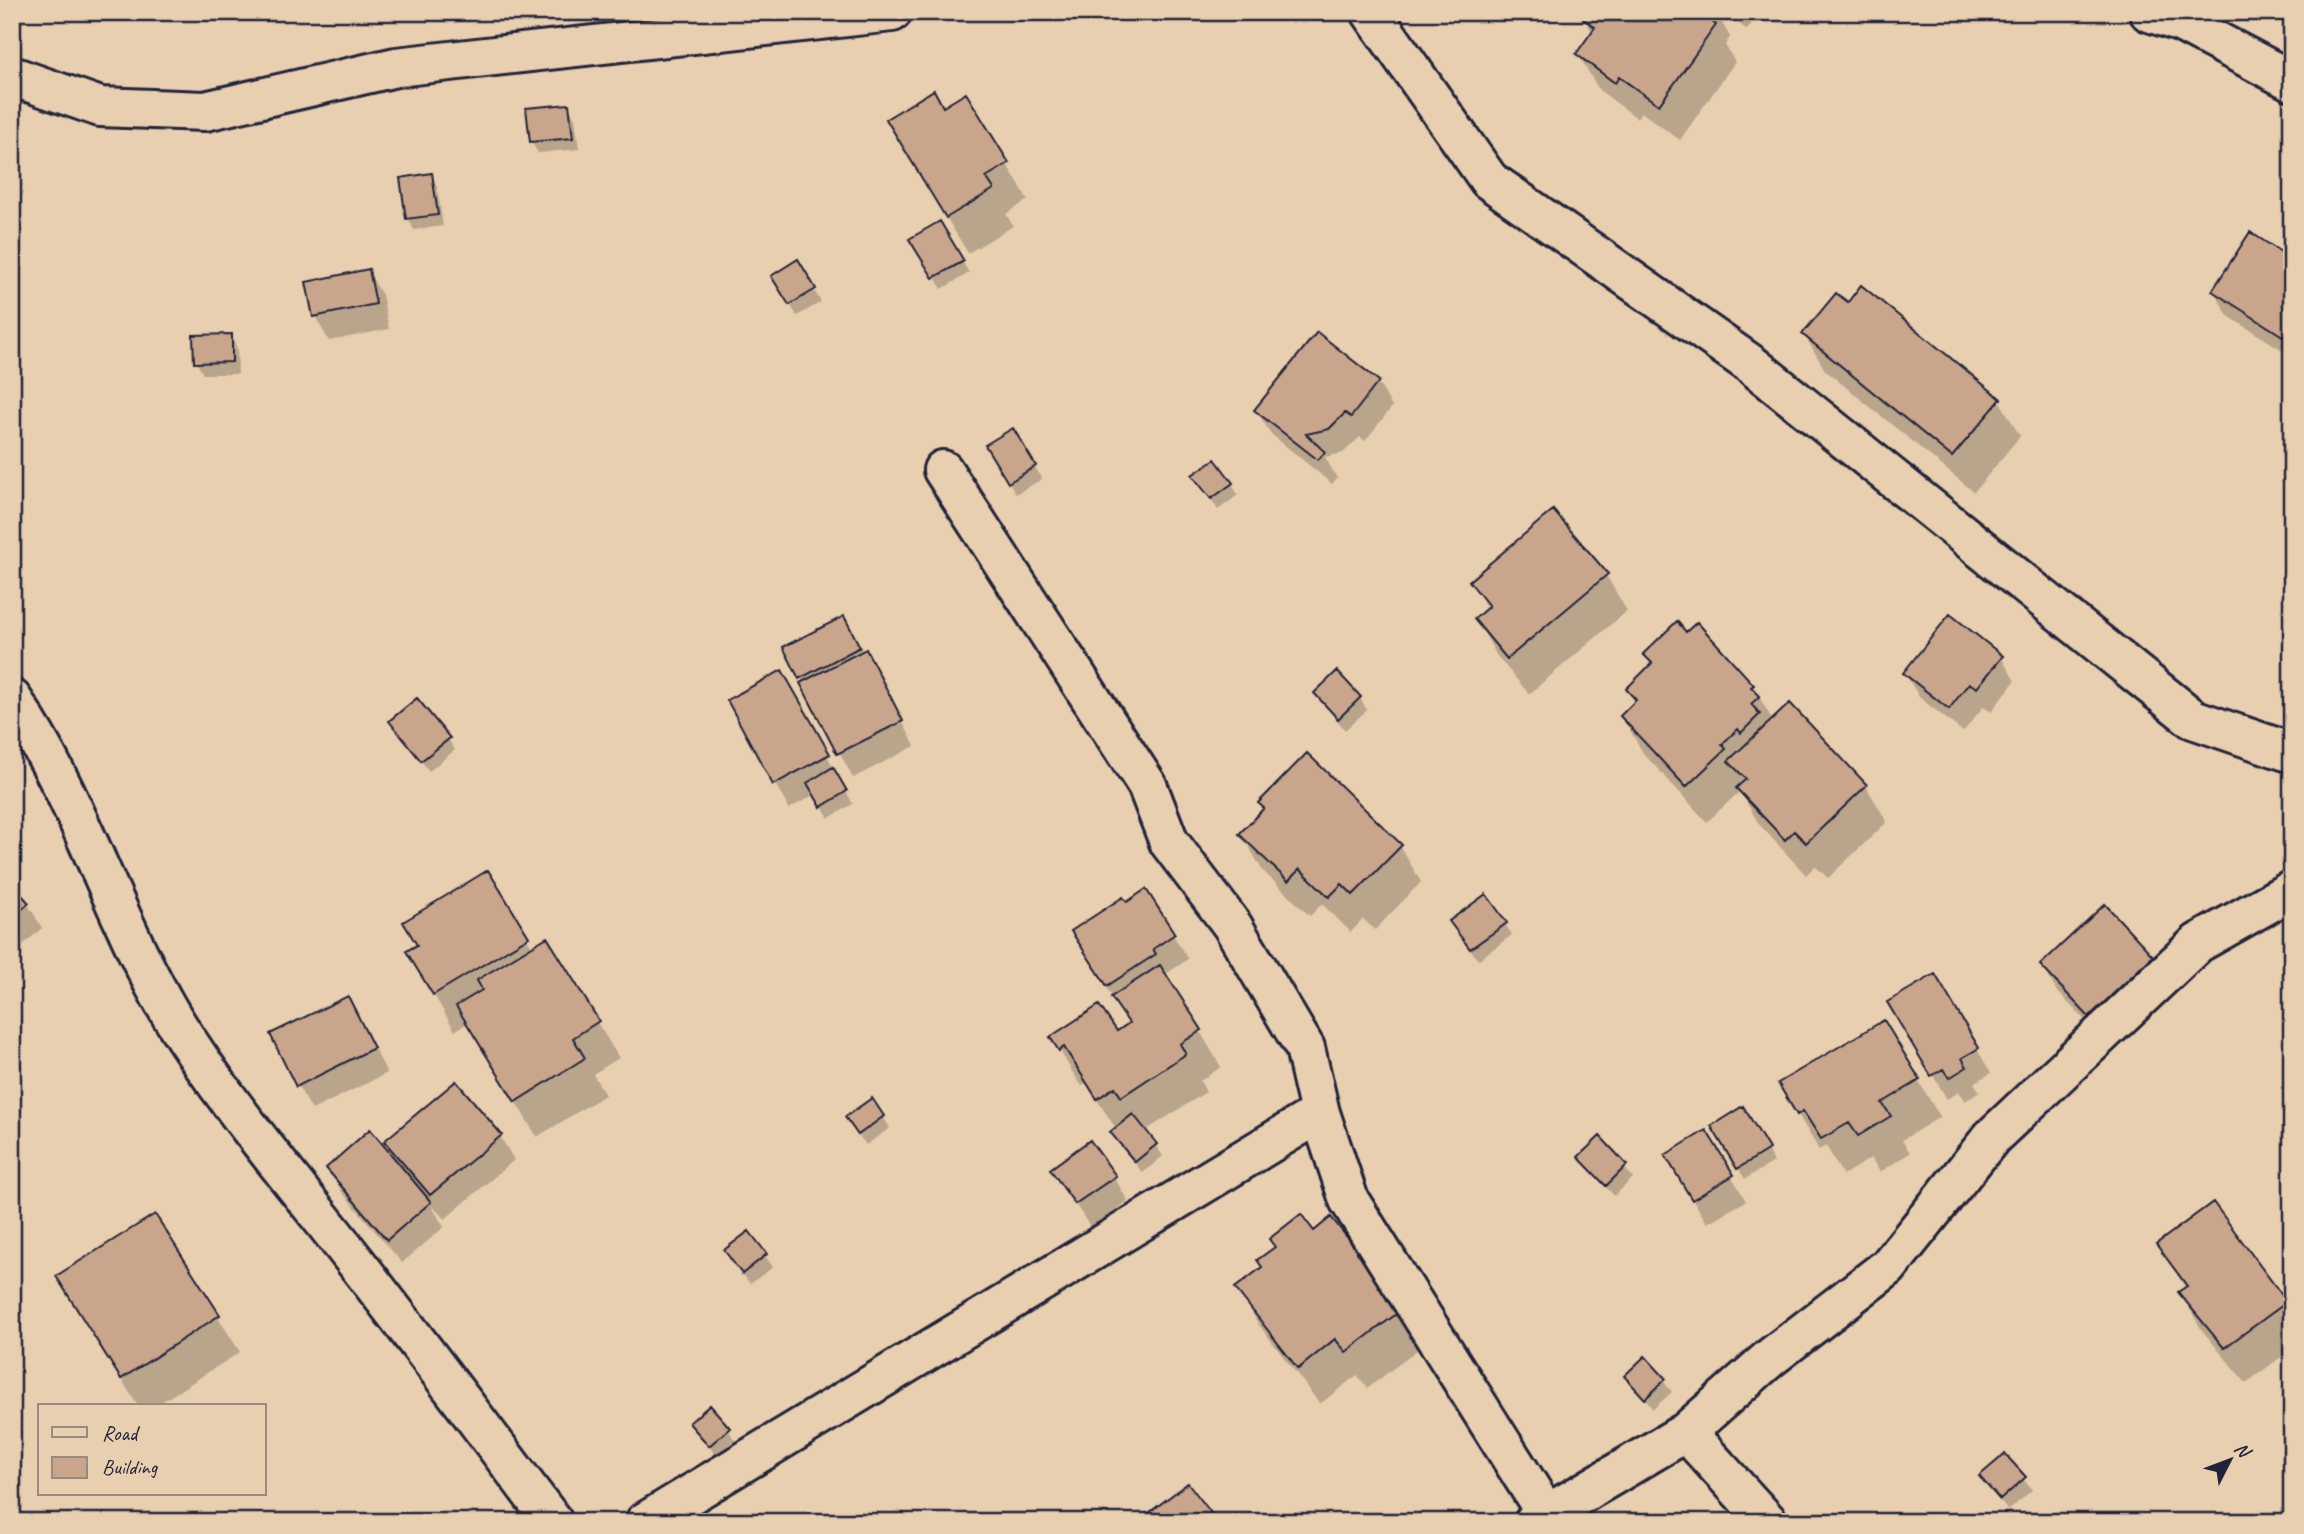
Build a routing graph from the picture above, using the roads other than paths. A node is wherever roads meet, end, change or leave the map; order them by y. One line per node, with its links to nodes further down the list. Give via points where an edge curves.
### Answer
1 (892, 12): 4 (street, via 396,67 205,111 100,107)
2 (1371, 12): 8 (street, via 1489,180 1752,365 2193,719)
3 (2149, 12): 5 (street, via 2182,23)
4 (12, 76)
5 (2292, 81)
6 (943, 470): 10 (street, via 1147,785 1168,842 1232,925 1305,1048)
7 (12, 699): 13 (street, via 72,805 124,926 172,1016 254,1132)
8 (2292, 753)
9 (2292, 890): 11 (street, via 2198,943 1992,1137 1888,1267 1770,1358)
10 (1320, 1113): 12 (street, via 1349,1200); 14 (street)
11 (1686, 1432): 12 (street); 15 (street)
12 (1539, 1517)
13 (553, 1522)
14 (645, 1522)
15 (1768, 1522)

